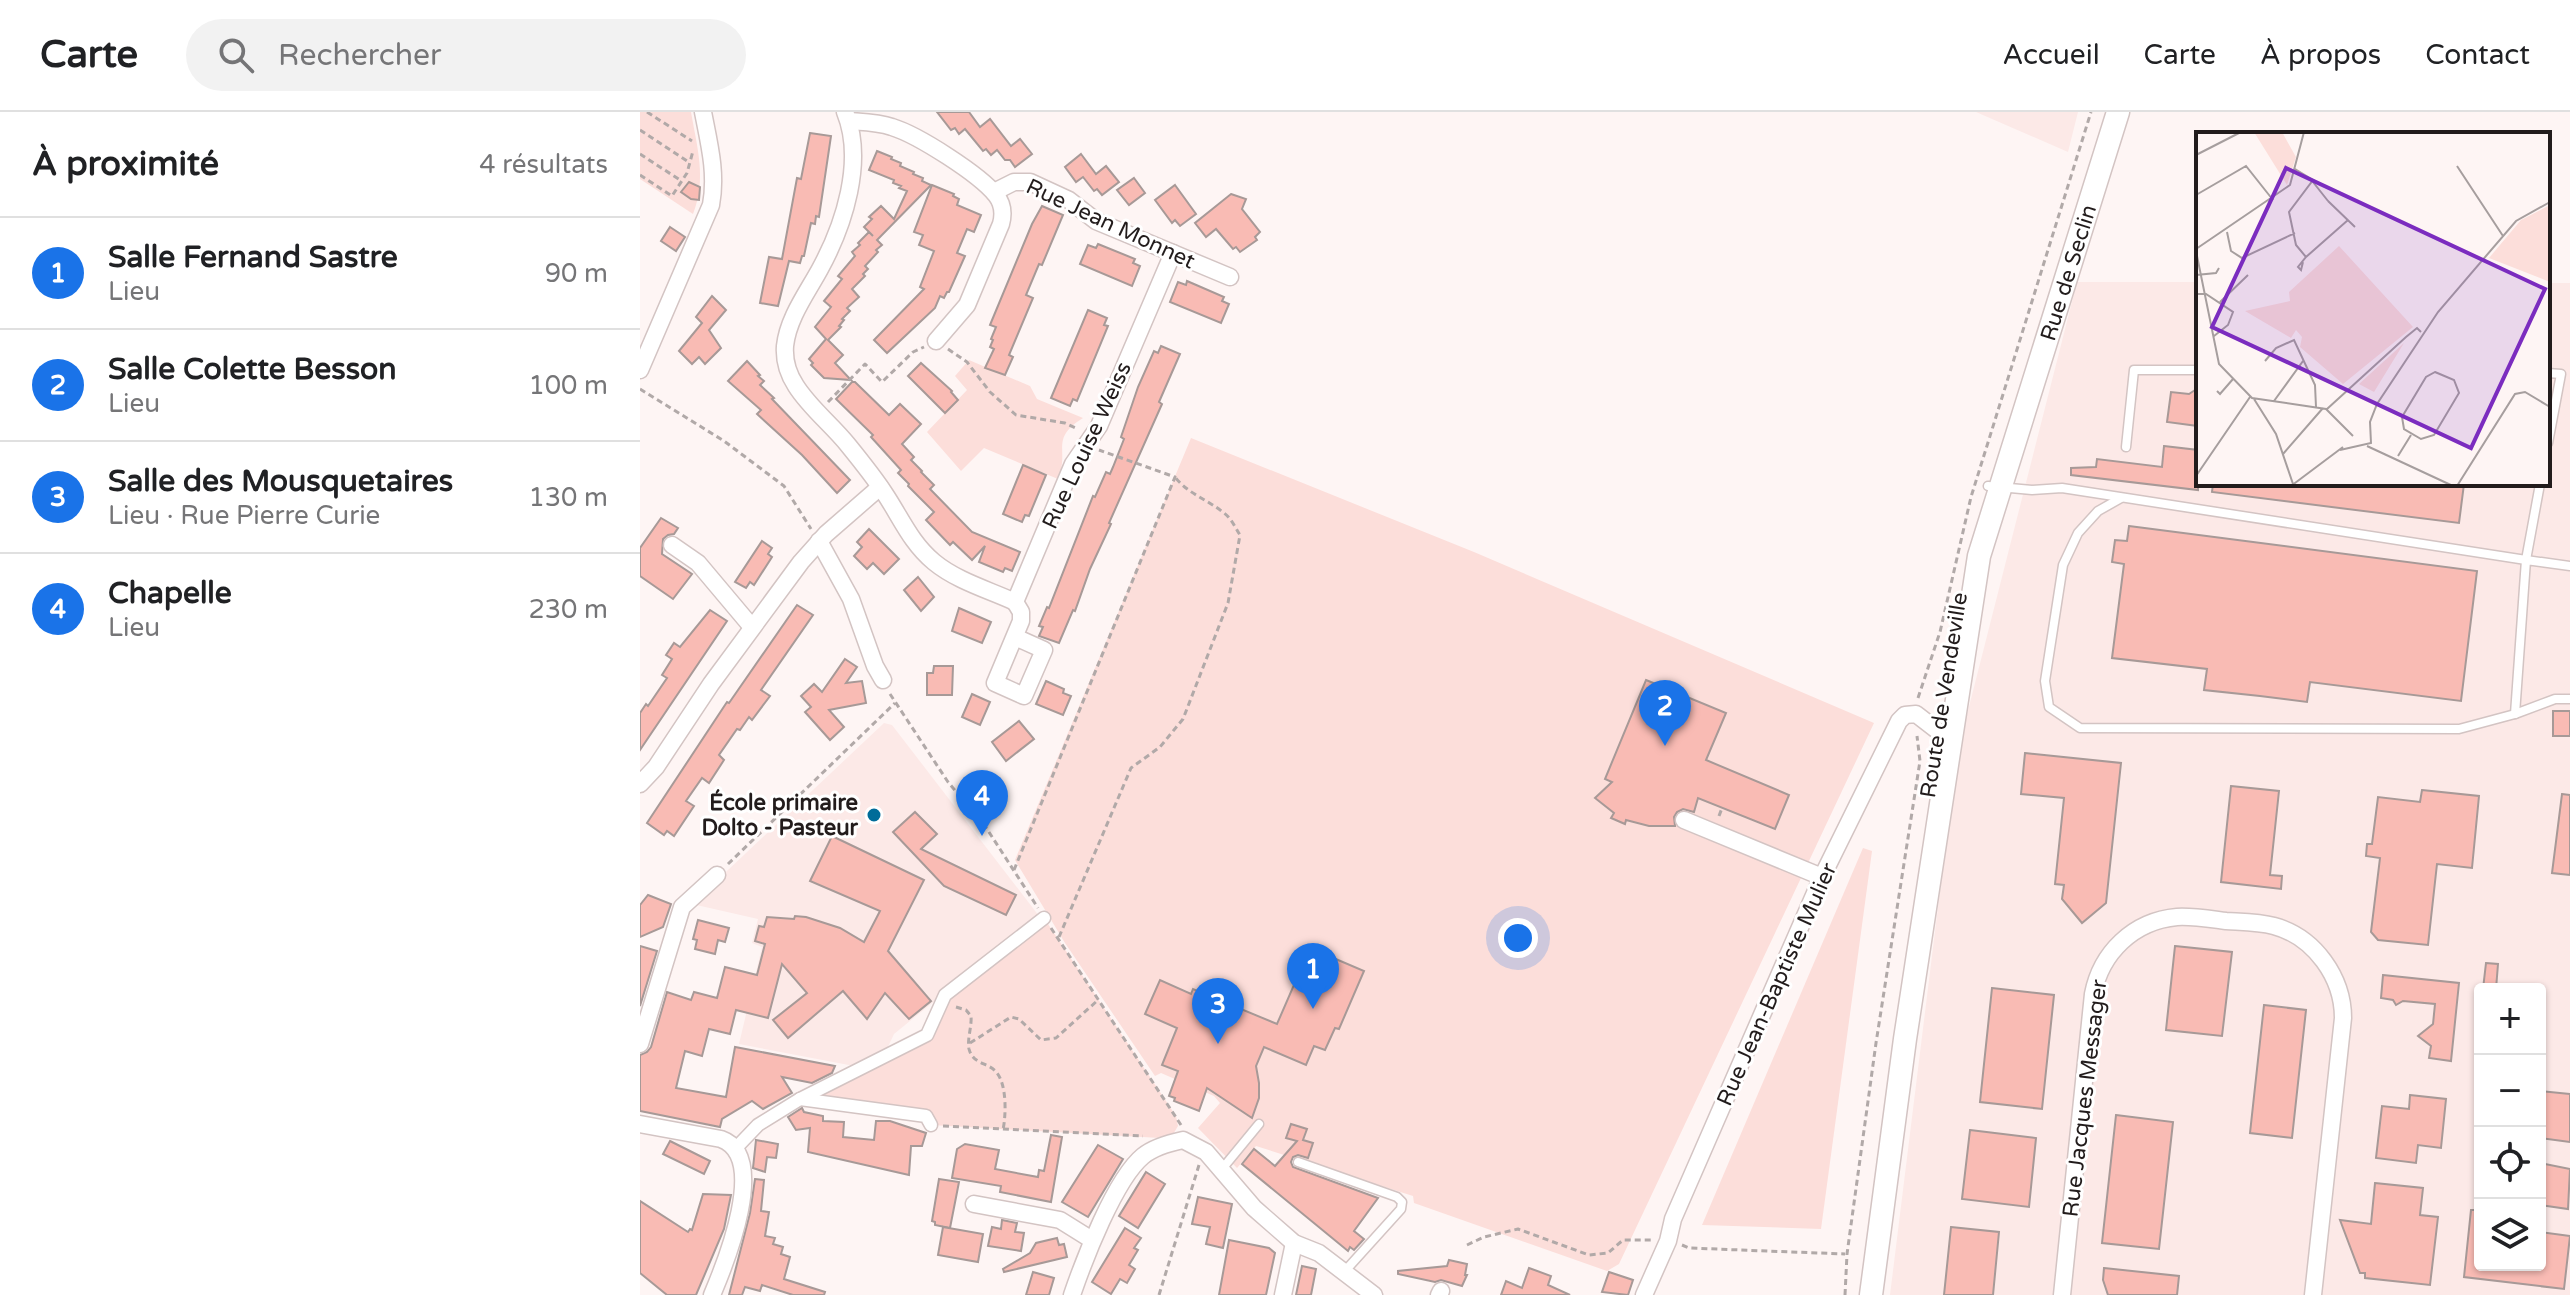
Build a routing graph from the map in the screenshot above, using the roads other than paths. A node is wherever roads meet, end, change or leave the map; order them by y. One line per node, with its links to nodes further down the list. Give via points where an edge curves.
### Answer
1 (703, 112): 9 (street, via 713,166 711,205)
2 (2105, 112): 18 (main road, Route de Vendeville)
3 (2118, 112): 13 (main road, Rue de Seclin)
4 (847, 116): 5 (street, via 904,131); 17 (street, via 852,164 842,221 793,319 785,348 790,377)
5 (994, 192): 6 (street, Rue Jean Monnet, via 1014,182 1030,182 1069,200 1091,218); 8 (street, via 1004,214 1001,224 970,300)
6 (1173, 253): 7 (street, Rue Jean Monnet); 24 (street, Rue Louise Weiss, via 1073,464)
7 (1230, 277)
8 (936, 341)
9 (645, 342): 10 (street)
10 (640, 370)
11 (2196, 370): 15 (lane, via 2134,370)
12 (2566, 374): 14 (lane)
13 (2019, 432): 18 (main road, Route de Vendeville)
14 (2550, 435)
15 (2126, 447)
16 (2540, 486): 22 (lane)
17 (880, 487): 20 (street); 24 (street, via 916,544 936,564)
18 (1995, 487): 19 (lane, via 2062,488); 30 (main road, Route de Vendeville, via 1964,569); 54 (main road, Route de Vendeville, via 1968,614)
19 (2121, 498): 22 (lane); 29 (lane, via 2098,511 2078,533 2063,565 2045,681 2049,707 2080,728 2459,729)
20 (819, 541): 25 (street); 27 (street, via 851,599)
21 (672, 545): 25 (street, via 704,569)
22 (2526, 560): 23 (lane); 29 (lane)
23 (2570, 566)
24 (1015, 602): 26 (street, Rue Louise Weiss, via 1022,617)
25 (751, 626): 31 (street)
26 (1015, 637)
27 (883, 680)
28 (2570, 699): 29 (lane)
29 (2515, 714)
30 (1938, 731): 34 (street, Rue Jean-Baptiste Mulier, via 1916,714 1900,718); 53 (main road, Route de Vendeville)
31 (640, 784)
32 (1684, 820): 34 (street)
33 (717, 875): 36 (street, via 682,907)
34 (1822, 877): 52 (street, Rue Jean-Baptiste Mulier)
35 (1044, 918): 37 (street, via 945,995 927,1035)
36 (640, 1044)
37 (800, 1099): 40 (street, via 926,1116); 41 (street, via 758,1125)
38 (640, 1124): 41 (street, via 721,1139)
39 (1259, 1124): 43 (lane)
40 (931, 1125)
41 (736, 1148): 48 (street, via 742,1161 738,1219)
42 (1298, 1162): 47 (lane, via 1402,1202)
43 (1221, 1170): 45 (street, via 1203,1150 1175,1142 1146,1154); 46 (street)
44 (974, 1204): 45 (street, via 1060,1220)
45 (1092, 1240): 49 (street)
46 (1294, 1243): 47 (street); 50 (street)
47 (1345, 1271): 51 (street)
48 (712, 1295)
49 (1072, 1295)
50 (1283, 1295)
51 (1374, 1295)
52 (1644, 1295)
53 (1858, 1295)
54 (1871, 1295)
55 (2062, 1295): 56 (street, Rue Jacques Messager, via 2098,972 2134,931 2176,917 2283,929 2315,950 2336,981 2343,1018)
56 (2313, 1295)

